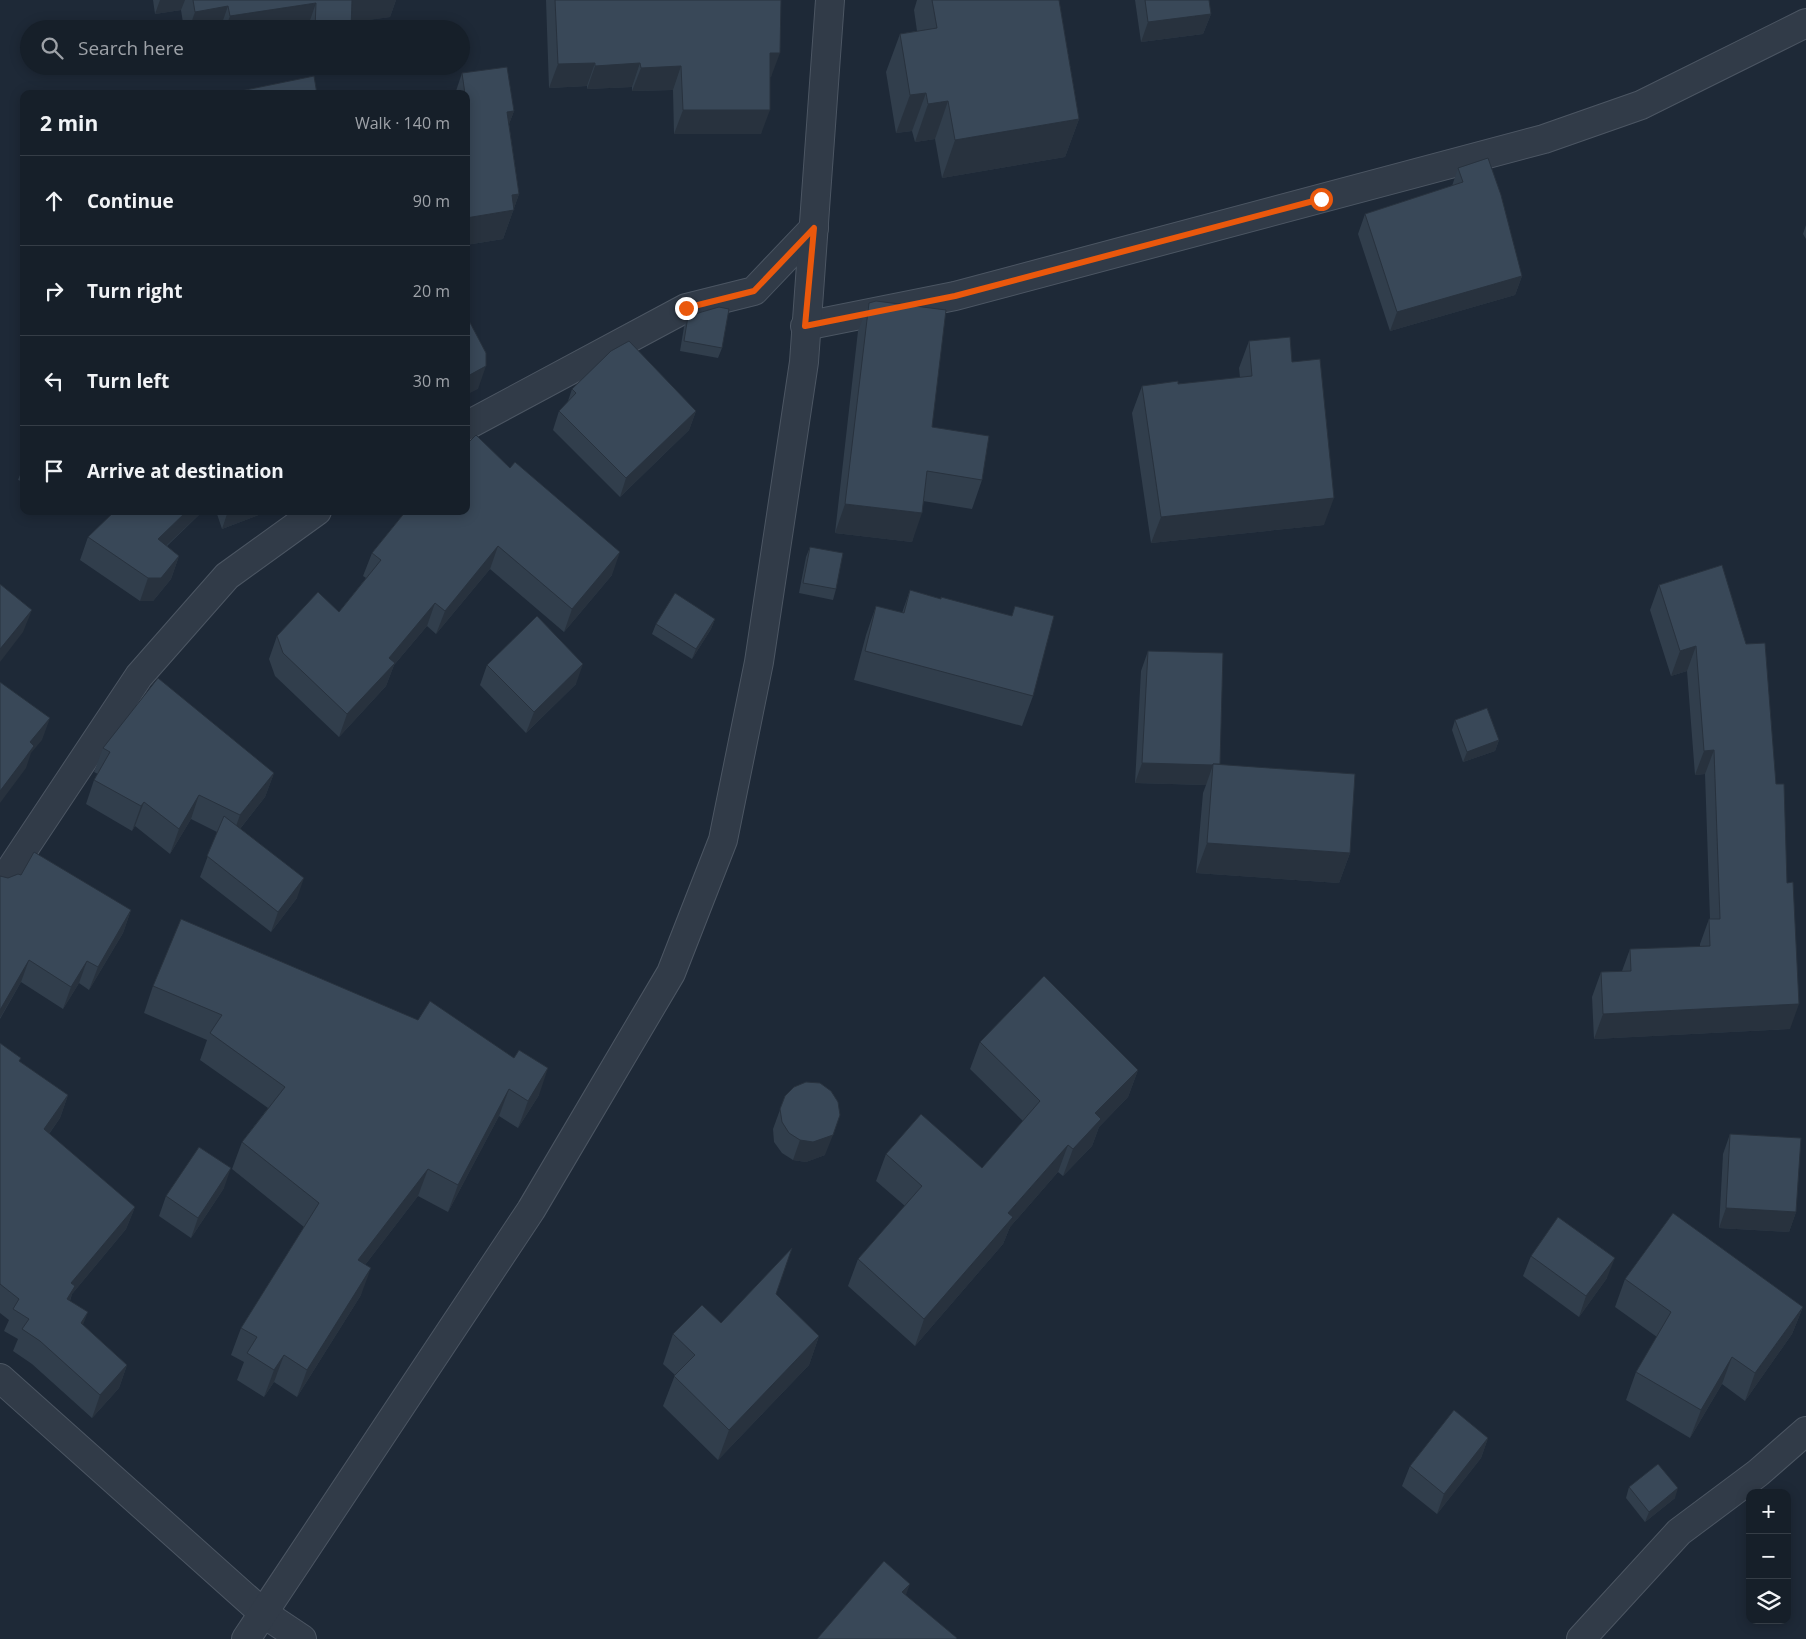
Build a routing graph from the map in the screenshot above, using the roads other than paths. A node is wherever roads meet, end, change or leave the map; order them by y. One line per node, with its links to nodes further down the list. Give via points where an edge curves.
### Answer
1 (830, 0): 3 (street)
2 (1806, 23): 4 (street, via 1641,105 1544,139 955,296)
3 (814, 228): 4 (street); 5 (street, via 754,291 686,308)
4 (805, 326): 10 (street, via 804,362 760,662 723,840 671,973 531,1210)
5 (470, 424)
6 (312, 515): 7 (street, via 227,576 139,676)
7 (0, 885)
8 (0, 1378): 10 (street)
9 (1806, 1431): 13 (street, via 1758,1473 1679,1532)
10 (263, 1613): 11 (street); 12 (street)
11 (246, 1639)
12 (302, 1639)
13 (1581, 1639)

